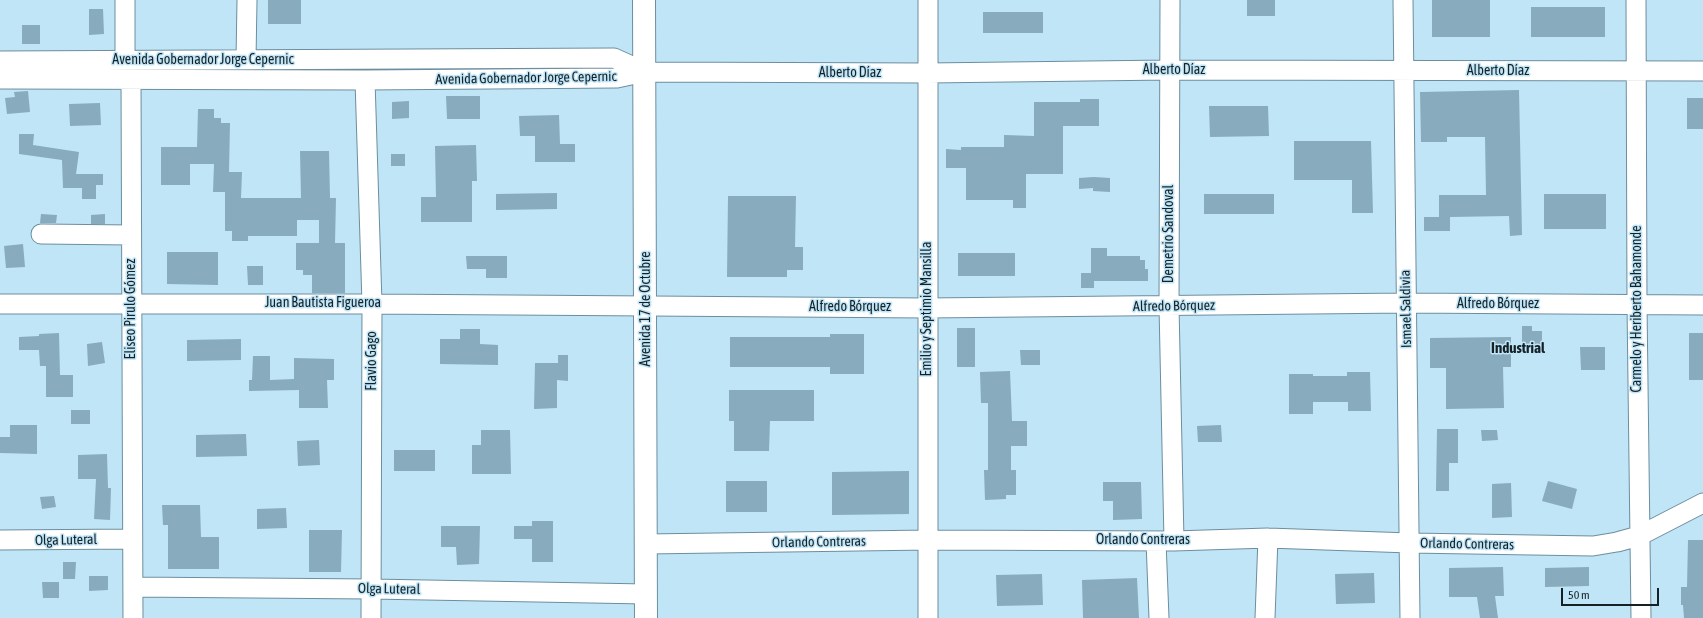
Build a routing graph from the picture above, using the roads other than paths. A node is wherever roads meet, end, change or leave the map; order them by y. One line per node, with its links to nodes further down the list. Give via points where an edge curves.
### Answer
1 (125, 0): 8 (street, Eliseo Pirulo Gómez)
2 (247, 0): 9 (street)
3 (644, 0): 15 (main road, Avenida 17 de Octubre)
4 (928, 0): 16 (street, Emilio y Septimio Mansilla)
5 (1170, 0): 11 (street, Demetrio Sandoval)
6 (1403, 0): 12 (street, Ismael Saldivia)
7 (1636, 0): 13 (street, Carmelo y Heriberto Bahamonde)
8 (125, 60): 9 (street, Avenida Gobernador Jorge Cepernic); 10 (street, Avenida Gobernador Jorge Cepernic); 18 (street, Eliseo Pirulo Gómez)
9 (246, 60): 15 (street, Avenida Gobernador Jorge Cepernic, via 614,58)
10 (0, 61)
11 (1169, 70): 12 (street, Alberto Díaz); 16 (street, Alberto Díaz); 29 (street, Demetrio Sandoval)
12 (1404, 71): 13 (street, Alberto Díaz); 23 (street, Ismael Saldivia)
13 (1636, 71): 14 (street, Alberto Díaz); 26 (street, Carmelo y Heriberto Bahamonde)
14 (1703, 71)
15 (645, 72): 16 (street, Alberto Díaz); 19 (street, Avenida Gobernador Jorge Cepernic, via 617,78); 28 (main road, Avenida 17 de Octubre)
16 (928, 73): 30 (street, Emilio y Septimio Mansilla)
17 (0, 79): 18 (street, Avenida Gobernador Jorge Cepernic)
18 (131, 80): 19 (street, Avenida Gobernador Jorge Cepernic); 21 (street, Eliseo Pirulo Gómez)
19 (365, 80): 25 (street, Flavio Gago)
20 (41, 234): 21 (street)
21 (131, 235): 22 (street, Eliseo Pirulo Gómez)
22 (131, 303): 24 (street, Juan Bautista Figueroa); 25 (street, Juan Bautista Figueroa); 34 (street, Eliseo Pirulo Gómez)
23 (1406, 303): 26 (street, Alfredo Bórquez); 29 (street, Alfredo Bórquez); 38 (street, Ismael Saldivia)
24 (0, 304)
25 (372, 304): 28 (street, Juan Bautista Figueroa); 41 (street, Flavio Gago)
26 (1637, 304): 27 (street, Alfredo Bórquez); 32 (street, Carmelo y Heriberto Bahamonde)
27 (1703, 305)
28 (646, 306): 30 (street, Alfredo Bórquez); 39 (main road, Avenida 17 de Octubre)
29 (1169, 306): 30 (street, Alfredo Bórquez); 37 (street, Demetrio Sandoval)
30 (927, 308): 36 (street, Emilio y Septimio Mansilla)
31 (1703, 502): 32 (street, Orlando Contreras)
32 (1639, 536): 38 (street, Orlando Contreras, via 1593,546); 50 (street, Carmelo y Heriberto Bahamonde)
33 (1268, 538): 37 (street, Orlando Contreras); 38 (street, Orlando Contreras); 43 (street)
34 (132, 539): 35 (street, Olga Luteral); 40 (street, Eliseo Pirulo Gómez)
35 (0, 540)
36 (928, 540): 37 (street, Orlando Contreras); 39 (street, Orlando Contreras); 47 (street, Emilio y Septimio Mansilla)
37 (1165, 541): 48 (street, Demetrio Sandoval)
38 (1410, 543): 49 (street, Ismael Saldivia)
39 (646, 544): 42 (main road, Avenida 17 de Octubre)
40 (132, 587): 41 (street, Olga Luteral); 44 (street, Eliseo Pirulo Gómez)
41 (371, 589): 42 (street, Olga Luteral); 45 (street, Flavio Gago)
42 (646, 594): 46 (main road, Avenida 17 de Octubre)
43 (1264, 616)
44 (133, 618)
45 (371, 618)
46 (646, 618)
47 (928, 618)
48 (1159, 618)
49 (1410, 618)
50 (1641, 618)

